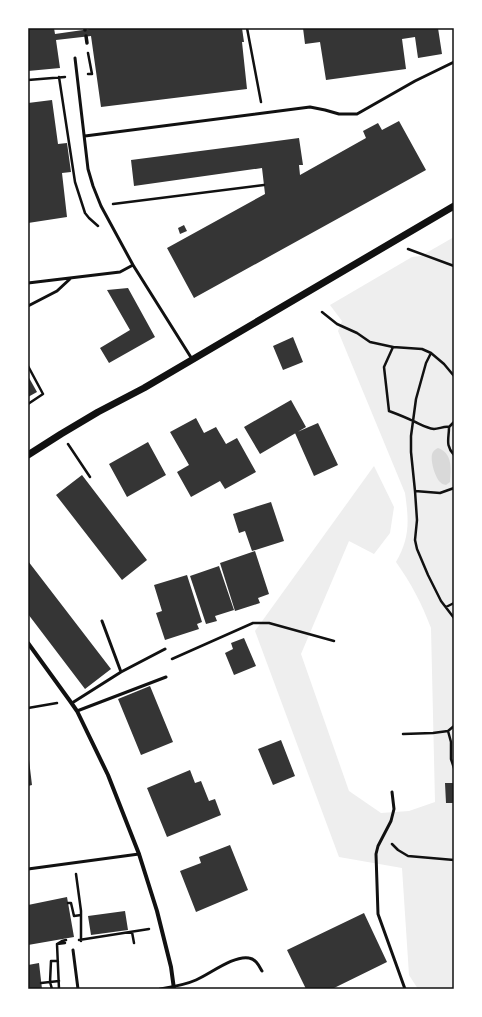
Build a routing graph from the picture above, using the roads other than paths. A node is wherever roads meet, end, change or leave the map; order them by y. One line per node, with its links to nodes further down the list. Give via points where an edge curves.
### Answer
1 (86, 36): 2 (street)
2 (87, 43)
3 (75, 58): 5 (lane)
4 (454, 62): 5 (lane, via 357,114 339,114 310,108)
5 (85, 136): 7 (lane, via 88,169 93,186 101,206)
6 (454, 206): 11 (street)
7 (134, 265): 8 (lane, via 120,272); 11 (lane)
8 (71, 278): 9 (lane); 10 (lane, via 57,291)
9 (28, 283)
10 (28, 306)
11 (192, 359): 12 (street)
12 (28, 455)
13 (102, 621): 16 (lane)
14 (28, 642): 18 (street)
15 (165, 649): 16 (lane)
16 (121, 672): 18 (lane)
17 (166, 677): 19 (lane)
18 (71, 702): 19 (street)
19 (77, 711): 21 (street, via 108,775)
20 (392, 792): 28 (lane, via 392,821 376,854 378,914)
21 (139, 854): 22 (lane); 25 (street, via 157,911)
22 (28, 869)
23 (73, 950): 26 (lane)
24 (262, 971): 25 (lane, via 254,960 240,958)
25 (174, 988): 27 (lane)
26 (78, 989)
27 (160, 989)
28 (405, 989)

